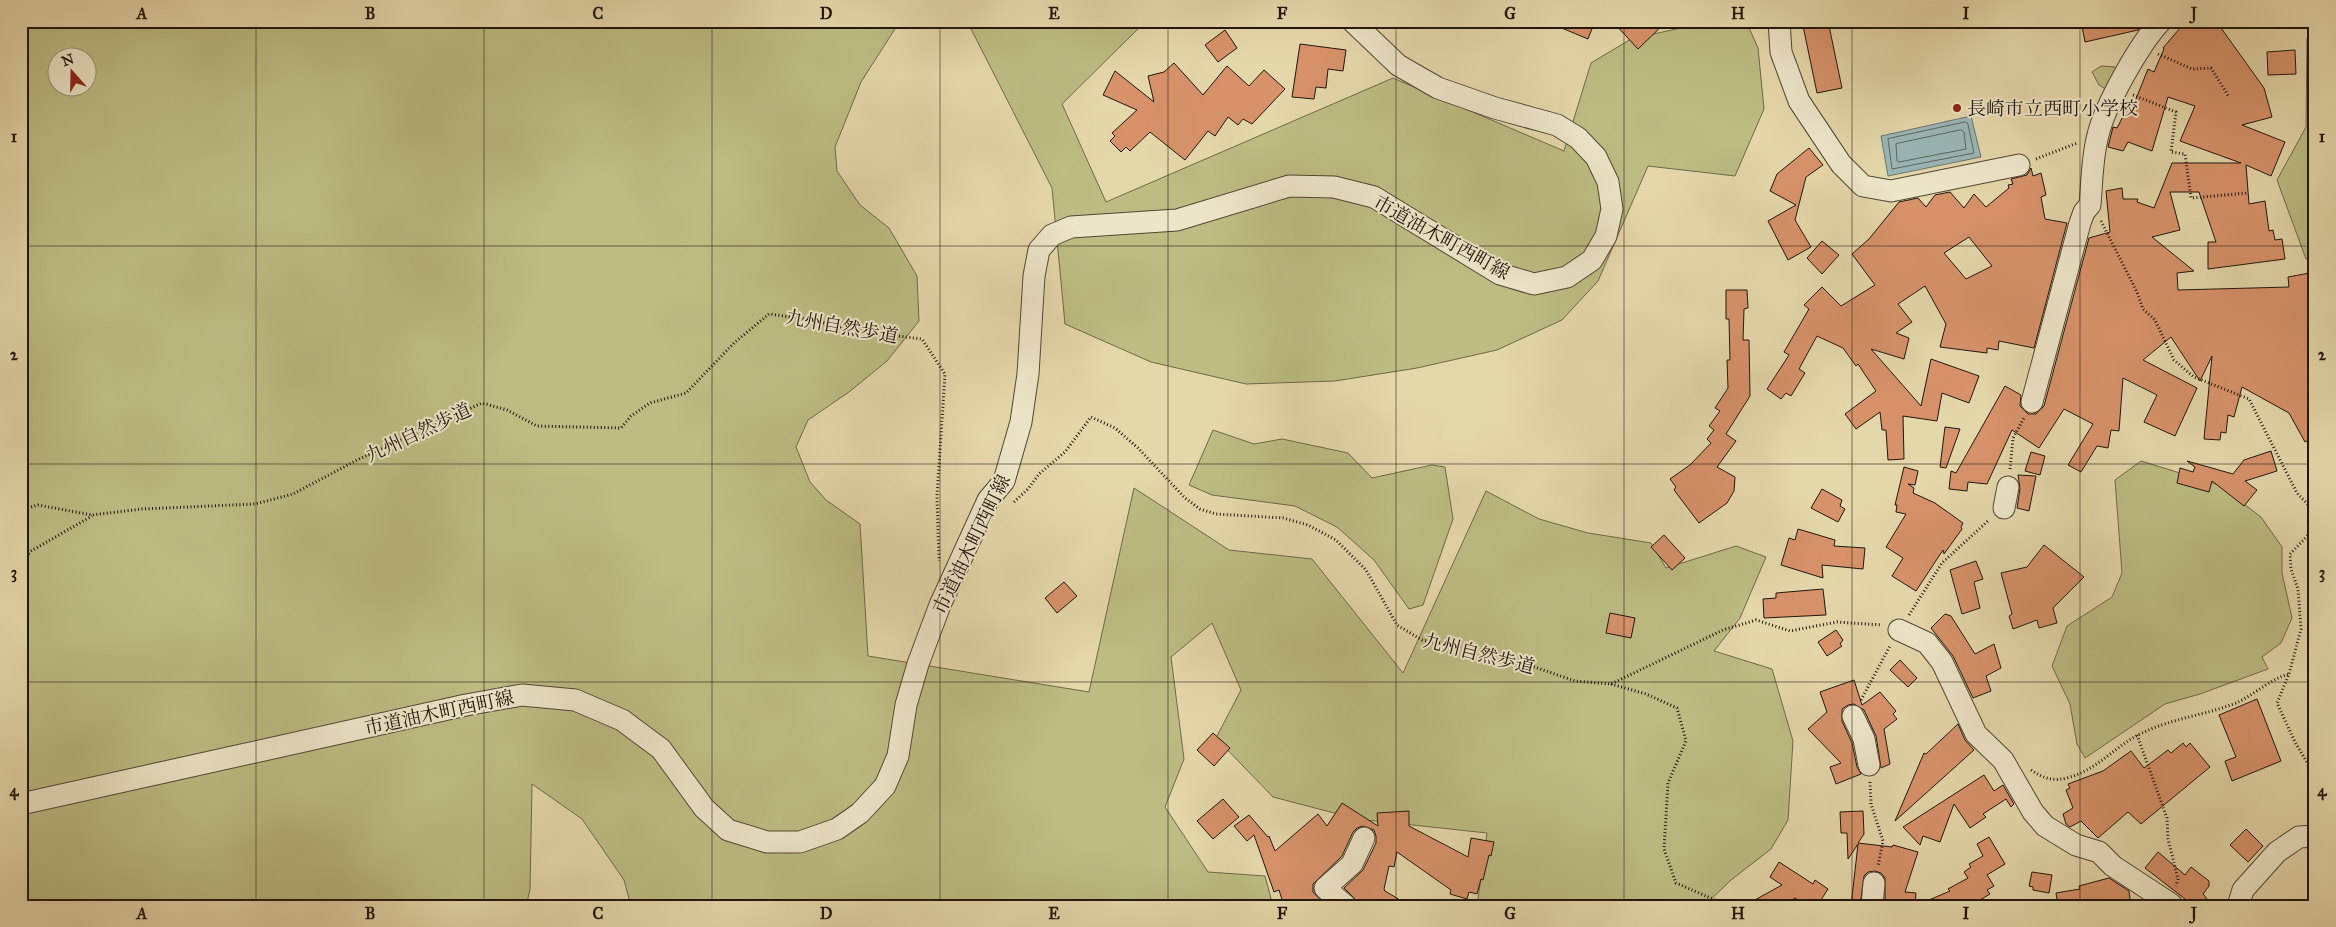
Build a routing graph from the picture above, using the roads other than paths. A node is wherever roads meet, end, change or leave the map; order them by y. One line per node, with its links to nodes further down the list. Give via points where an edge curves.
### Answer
1 (1352, 21): 11 (street, 市道油木町西町線, via 1398,65 1438,88 1557,125 1578,138 1596,157 1608,182 1612,209 1606,236 1592,260 1567,277 1534,284 1500,274 1374,198 1334,188 1289,186 1177,220 1071,228 1052,235 1039,250 1021,422 1004,481 988,500 940,605 918,664 906,705 898,756 885,786 860,813 837,828 800,842 767,842 728,830 704,808 661,749 622,720 575,700 522,695 466,704)
2 (1779, 21): 4 (street, via 1781,52 1799,101 1841,164 1863,186 1891,191)
3 (2161, 21): 5 (street, via 2150,32 2118,89 2098,136 2090,205 2080,223)
4 (2019, 165)
5 (2032, 402)
6 (2008, 487): 7 (street)
7 (2004, 508)
8 (1899, 630): 15 (street, via 1927,643 1942,662 1976,734 2002,760 2045,826 2076,845 2098,852 2112,866)
9 (1853, 716): 10 (street, via 1864,740)
10 (1869, 766)
11 (21, 804)
12 (2315, 836): 18 (street, via 2298,837 2277,852 2242,890)
13 (1364, 838): 16 (street, via 1352,864 1325,888)
14 (1874, 883): 17 (street)
15 (2171, 904)
16 (1346, 906)
17 (1872, 906)
18 (2238, 906)

